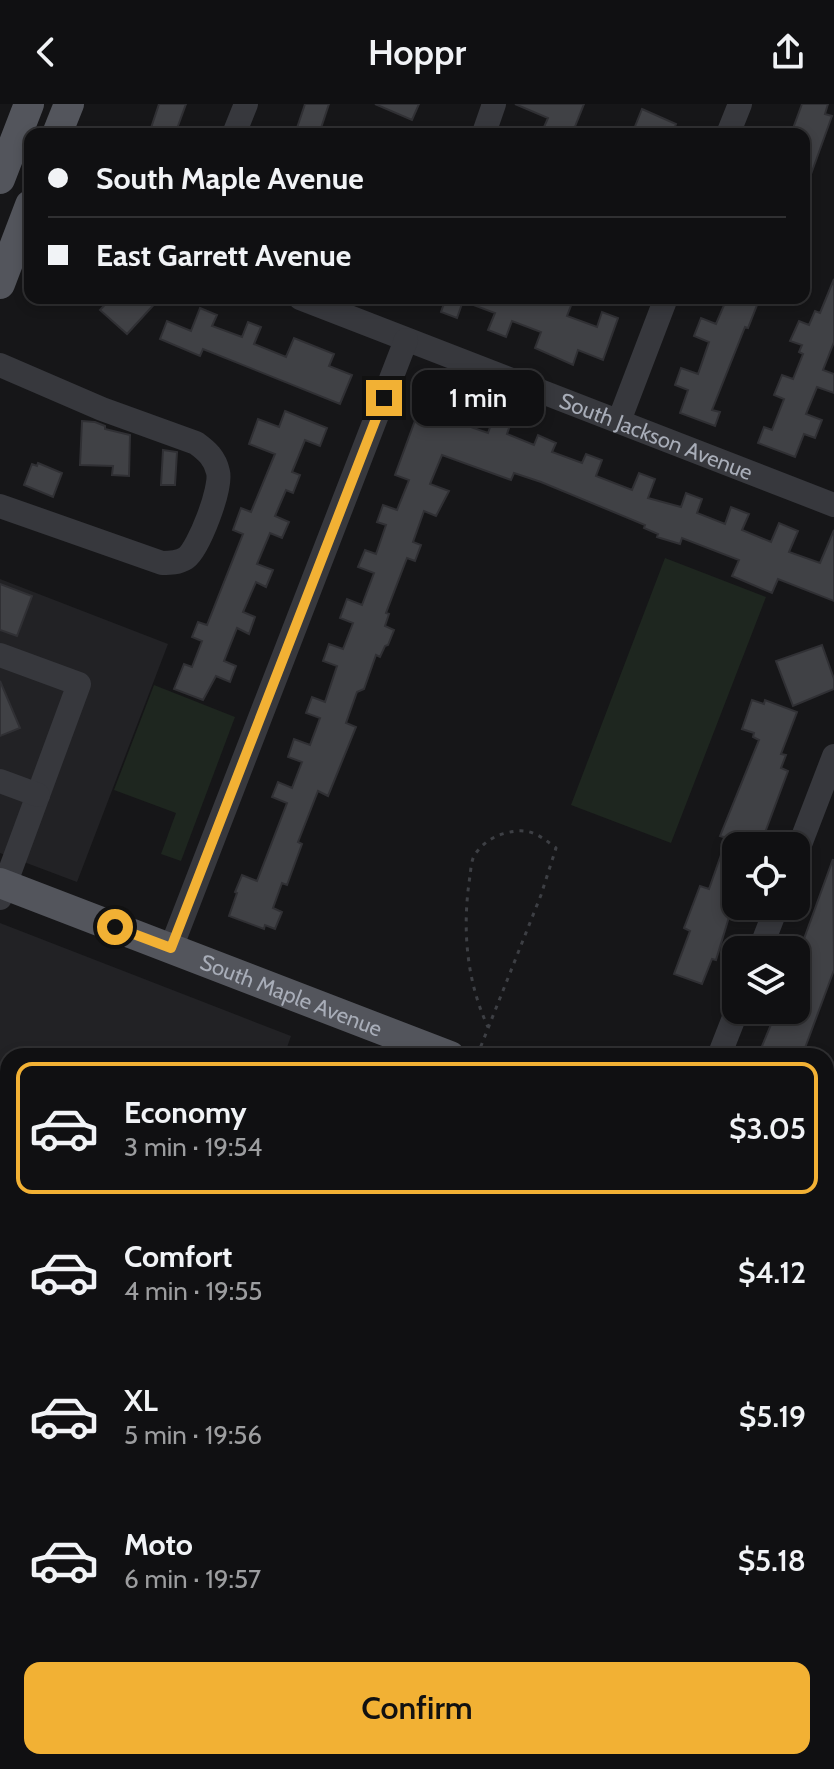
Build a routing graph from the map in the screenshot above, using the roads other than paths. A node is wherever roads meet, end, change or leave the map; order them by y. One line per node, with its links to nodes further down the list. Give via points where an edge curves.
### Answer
1 (29, 104): 10 (main road)
2 (69, 104): 6 (main road)
3 (246, 104): 7 (street)
4 (494, 104): 8 (street)
5 (734, 106): 9 (street)
6 (59, 128)
7 (236, 128)
8 (486, 128)
9 (729, 128)
10 (0, 179)
11 (24, 221): 12 (main road)
12 (0, 284)
13 (315, 304): 15 (street, South Jackson Avenue)
14 (664, 304): 17 (street)
15 (406, 340): 17 (street, South Jackson Avenue); 26 (street)
16 (0, 365): 19 (street, via 196,443 214,460 220,484 195,549 176,562 162,563)
17 (619, 421): 18 (street, South Jackson Avenue)
18 (833, 503)
19 (0, 506)
20 (0, 655): 23 (street, via 79,684)
21 (834, 756): 24 (street)
22 (0, 781): 23 (street)
23 (38, 795): 25 (street)
24 (805, 832)
25 (2, 889): 26 (main road, South Maple Avenue)
26 (171, 948): 28 (main road, South Maple Avenue)
27 (732, 1024): 29 (street)
28 (403, 1048)
29 (722, 1048)

